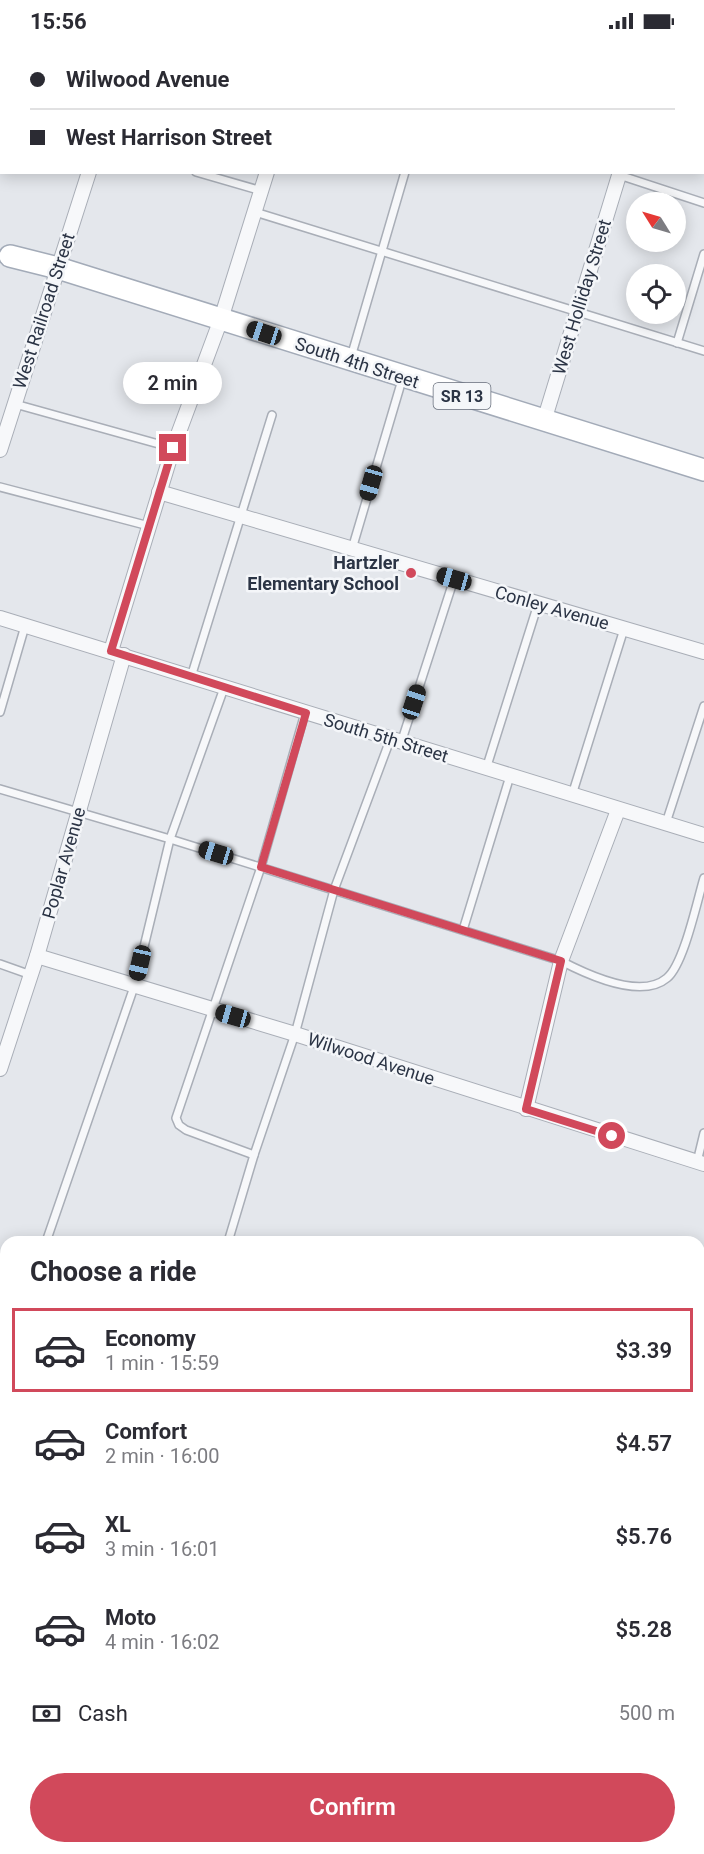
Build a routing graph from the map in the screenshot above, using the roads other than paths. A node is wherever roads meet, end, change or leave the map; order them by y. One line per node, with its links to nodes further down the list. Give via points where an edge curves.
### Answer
1 (88, 174): 12 (street, West Railroad Street)
2 (203, 174): 6 (lane)
3 (266, 174): 6 (street, Poplar Avenue)
4 (404, 174): 9 (lane)
5 (620, 174): 7 (lane); 13 (street, West Holliday Street)
6 (262, 191): 8 (street, Poplar Avenue)
7 (704, 203)
8 (255, 212): 9 (lane); 14 (street, Poplar Avenue)
9 (383, 253): 13 (lane); 17 (lane)
10 (704, 254): 15 (lane)
11 (10, 256): 12 (main road, South 4th Street / SR 13)
12 (58, 268): 14 (main road, South 4th Street / SR 13); 19 (street, West Railroad Street)
13 (578, 313): 15 (lane); 21 (street, West Holliday Street)
14 (221, 319): 17 (main road, South 4th Street / SR 13); 22 (street, Poplar Avenue)
15 (677, 343): 16 (lane)
16 (704, 351)
17 (350, 361): 18 (main road, South 4th Street / SR 13)
18 (402, 377): 21 (main road, South 4th Street / SR 13); 29 (lane)
19 (15, 404): 22 (lane); 23 (street, West Railroad Street)
20 (272, 415): 27 (lane)
21 (544, 422): 24 (main road, South 4th Street / SR 13)
22 (173, 448): 26 (street, Poplar Avenue)
23 (0, 450)
24 (704, 471)
25 (0, 487): 28 (lane)
26 (159, 492): 27 (street, Conley Avenue); 28 (street, Poplar Avenue)
27 (239, 516): 29 (street, Conley Avenue); 37 (lane)
28 (149, 526): 36 (street, Poplar Avenue)
29 (352, 549): 30 (street, Conley Avenue)
30 (454, 579): 31 (street, Conley Avenue); 42 (lane)
31 (538, 603): 34 (street, Conley Avenue); 43 (lane)
32 (0, 618): 33 (street, South 5th Street)
33 (25, 626): 36 (street, South 5th Street); 40 (lane)
34 (624, 629): 35 (street, Conley Avenue); 46 (lane)
35 (704, 652)
36 (118, 653): 37 (street, South 5th Street); 48 (street, Poplar Avenue)
37 (191, 677): 38 (street, South 5th Street)
38 (224, 688): 41 (street, South 5th Street); 51 (lane)
39 (704, 706): 49 (lane)
40 (0, 712)
41 (306, 713): 42 (street, South 5th Street); 52 (lane)
42 (395, 741): 43 (street, South 5th Street); 54 (lane)
43 (486, 769): 44 (street, South 5th Street)
44 (510, 776): 46 (street, South 5th Street); 55 (lane)
45 (0, 789): 48 (lane)
46 (572, 795): 47 (street, South 5th Street)
47 (618, 810): 49 (street, South 5th Street); 57 (street)
48 (79, 811): 51 (lane); 56 (street, Poplar Avenue)
49 (666, 824): 50 (street, South 5th Street)
50 (704, 836)
51 (170, 839): 52 (lane); 60 (lane)
52 (261, 867): 54 (lane); 61 (lane)
53 (704, 878): 57 (lane, via 679,962 659,983 620,984)
54 (334, 890): 55 (lane); 62 (lane)
55 (463, 930): 57 (lane)
56 (37, 956): 59 (street, Poplar Avenue); 60 (street, Wilwood Avenue)
57 (561, 961): 64 (street)
58 (0, 964): 59 (lane)
59 (32, 975): 63 (street, Poplar Avenue)
60 (135, 984): 61 (street, Wilwood Avenue); 68 (lane)
61 (213, 1010): 62 (street, Wilwood Avenue); 66 (lane, via 176,1118 186,1130)
62 (295, 1034): 64 (street, Wilwood Avenue); 66 (lane)
63 (0, 1069)
64 (526, 1109): 67 (street, Wilwood Avenue)
65 (704, 1133): 67 (lane)
66 (254, 1155): 69 (lane)
67 (700, 1163)
68 (48, 1236)
69 (230, 1236)

